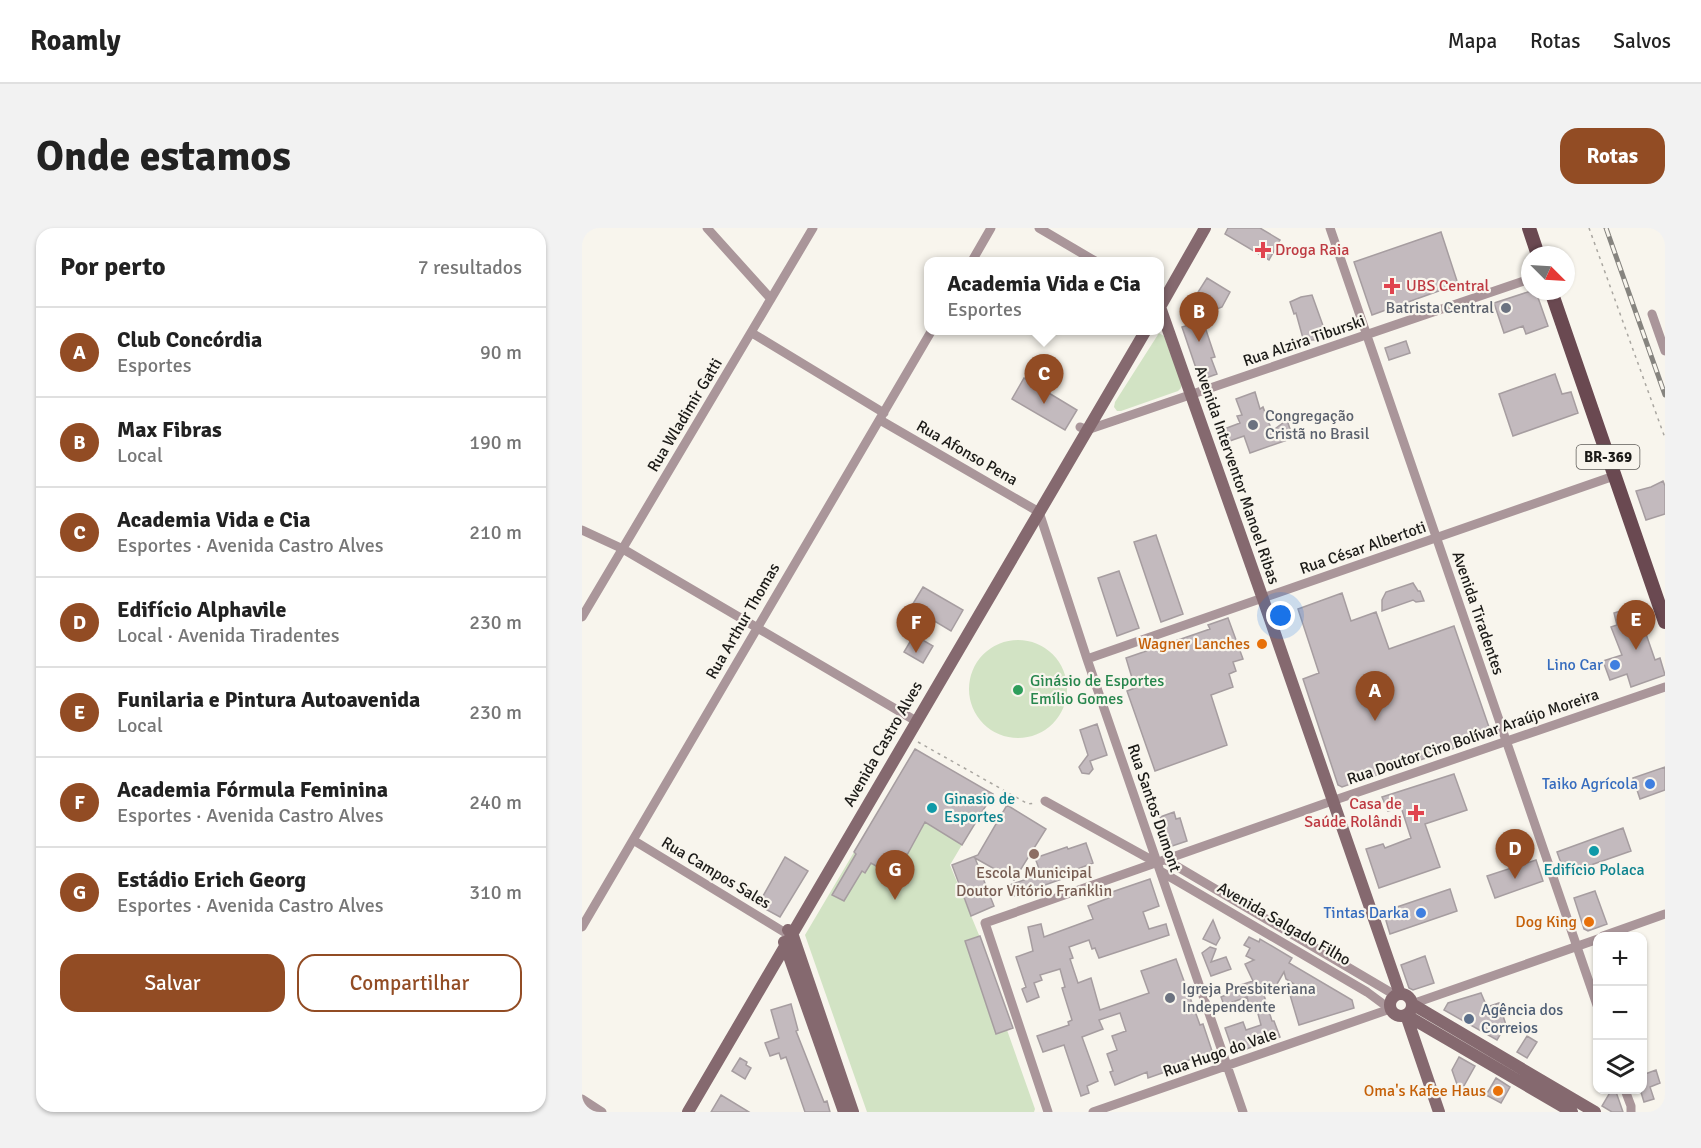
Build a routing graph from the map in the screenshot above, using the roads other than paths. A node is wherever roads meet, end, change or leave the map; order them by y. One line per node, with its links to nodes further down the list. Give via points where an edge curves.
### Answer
1 (707, 228): 14 (street)
2 (813, 228): 14 (street, Rua Wladimir Gatti)
3 (991, 228): 10 (street)
4 (1039, 228): 11 (street)
5 (1196, 228): 13 (street)
6 (1205, 228): 15 (street)
7 (1330, 228): 23 (street, Avenida Tiradentes)
8 (1529, 228): 9 (main road)
9 (1535, 246)
10 (974, 257)
11 (1088, 257)
12 (1521, 282): 23 (street, Rua Alzira Tiburski)
13 (1164, 284)
14 (771, 299): 19 (street, Rua Wladimir Gatti)
15 (1164, 300)
16 (1554, 300): 28 (main road, BR-369)
17 (1652, 314): 24 (street)
18 (1164, 318): 25 (street, Avenida Interventor Manoel Ribas)
19 (752, 333): 26 (street, Rua Afonso Pena); 32 (street, Rua Wladimir Gatti)
20 (929, 335): 26 (street, Rua Arthur Thomas)
21 (1133, 335): 27 (street, Avenida Castro Alves)
22 (1143, 335): 27 (street, Avenida Castro Alves)
23 (1366, 336): 25 (street, Rua Alzira Tiburski); 31 (street, Avenida Tiradentes)
24 (1665, 351)
25 (1191, 395): 27 (street, Rua Alzira Tiburski); 33 (street, Avenida Interventor Manoel Ribas)
26 (882, 416): 29 (street, Rua Afonso Pena); 36 (street, Rua Arthur Thomas)
27 (1084, 428): 29 (street, Avenida Castro Alves)
28 (1614, 477): 31 (street, Rua César Albertoti); 35 (main road, BR-369)
29 (1035, 510): 37 (street, Rua Santos Dumont); 39 (street, Avenida Castro Alves)
30 (582, 530): 32 (street)
31 (1436, 539): 33 (street, Rua César Albertoti); 40 (street, Avenida Tiradentes)
32 (623, 549): 34 (street, Rua Wladimir Gatti); 36 (street)
33 (1263, 599): 37 (street, Rua César Albertoti); 42 (street, Avenida Interventor Manoel Ribas)
34 (582, 617)
35 (1665, 622)
36 (756, 627): 39 (street); 44 (street, Rua Arthur Thomas)
37 (1087, 659): 45 (street, Rua Santos Dumont)
38 (1665, 687): 40 (street, Rua Doutor Ciro Bolívar Araújo Moreira)
39 (913, 719): 43 (street, Avenida Castro Alves); 43 (street, Avenida Castro Alves, via 908,735)
40 (1507, 741): 42 (street, Rua Doutor Ciro Bolívar Araújo Moreira); 52 (street, Avenida Tiradentes)
41 (1045, 801): 45 (street, Avenida Salgado Filho)
42 (1332, 801): 45 (street, Rua Doutor Ciro Bolívar Araújo Moreira); 55 (street, Avenida Interventor Manoel Ribas)
43 (856, 815): 49 (street, Avenida Castro Alves)
44 (633, 840): 47 (street, Rua Arthur Thomas); 49 (street, Rua Campos Sales)
45 (1161, 865): 50 (street, Avenida Salgado Filho); 53 (street, Avenida Salgado Filho); 59 (street, Rua Santos Dumont); 67 (street, Rua Doutor Ciro Bolívar Araújo Moreira, via 985,923)
46 (1665, 914): 48 (street)
47 (582, 927)
48 (1614, 932)
49 (786, 935): 58 (street, Avenida Castro Alves); 65 (street); 66 (street)
50 (1296, 937): 53 (street); 55 (street, Avenida Salgado Filho)
51 (1593, 941): 52 (street)
52 (1576, 946): 54 (street, Avenida Tiradentes); 57 (street)
53 (1291, 947): 56 (street, Avenida Salgado Filho)
54 (1593, 994)
55 (1397, 995): 56 (street); 57 (street, via 1408,997)
56 (1390, 1009): 57 (street, via 1399,1016); 59 (street, Rua Hugo do Vale)
57 (1409, 1009): 70 (street); 71 (street); 72 (street)
58 (731, 1030): 63 (street, Avenida Castro Alves); 64 (street, Avenida Castro Alves)
59 (1227, 1066): 68 (street, Rua Hugo do Vale); 69 (street, Rua Santos Dumont)
60 (1627, 1094): 73 (street)
61 (582, 1100): 62 (street)
62 (602, 1112)
63 (679, 1112)
64 (687, 1112)
65 (844, 1112)
66 (853, 1112)
67 (1048, 1112)
68 (1093, 1112)
69 (1243, 1112)
70 (1440, 1112)
71 (1572, 1112)
72 (1595, 1112)
73 (1631, 1112)

